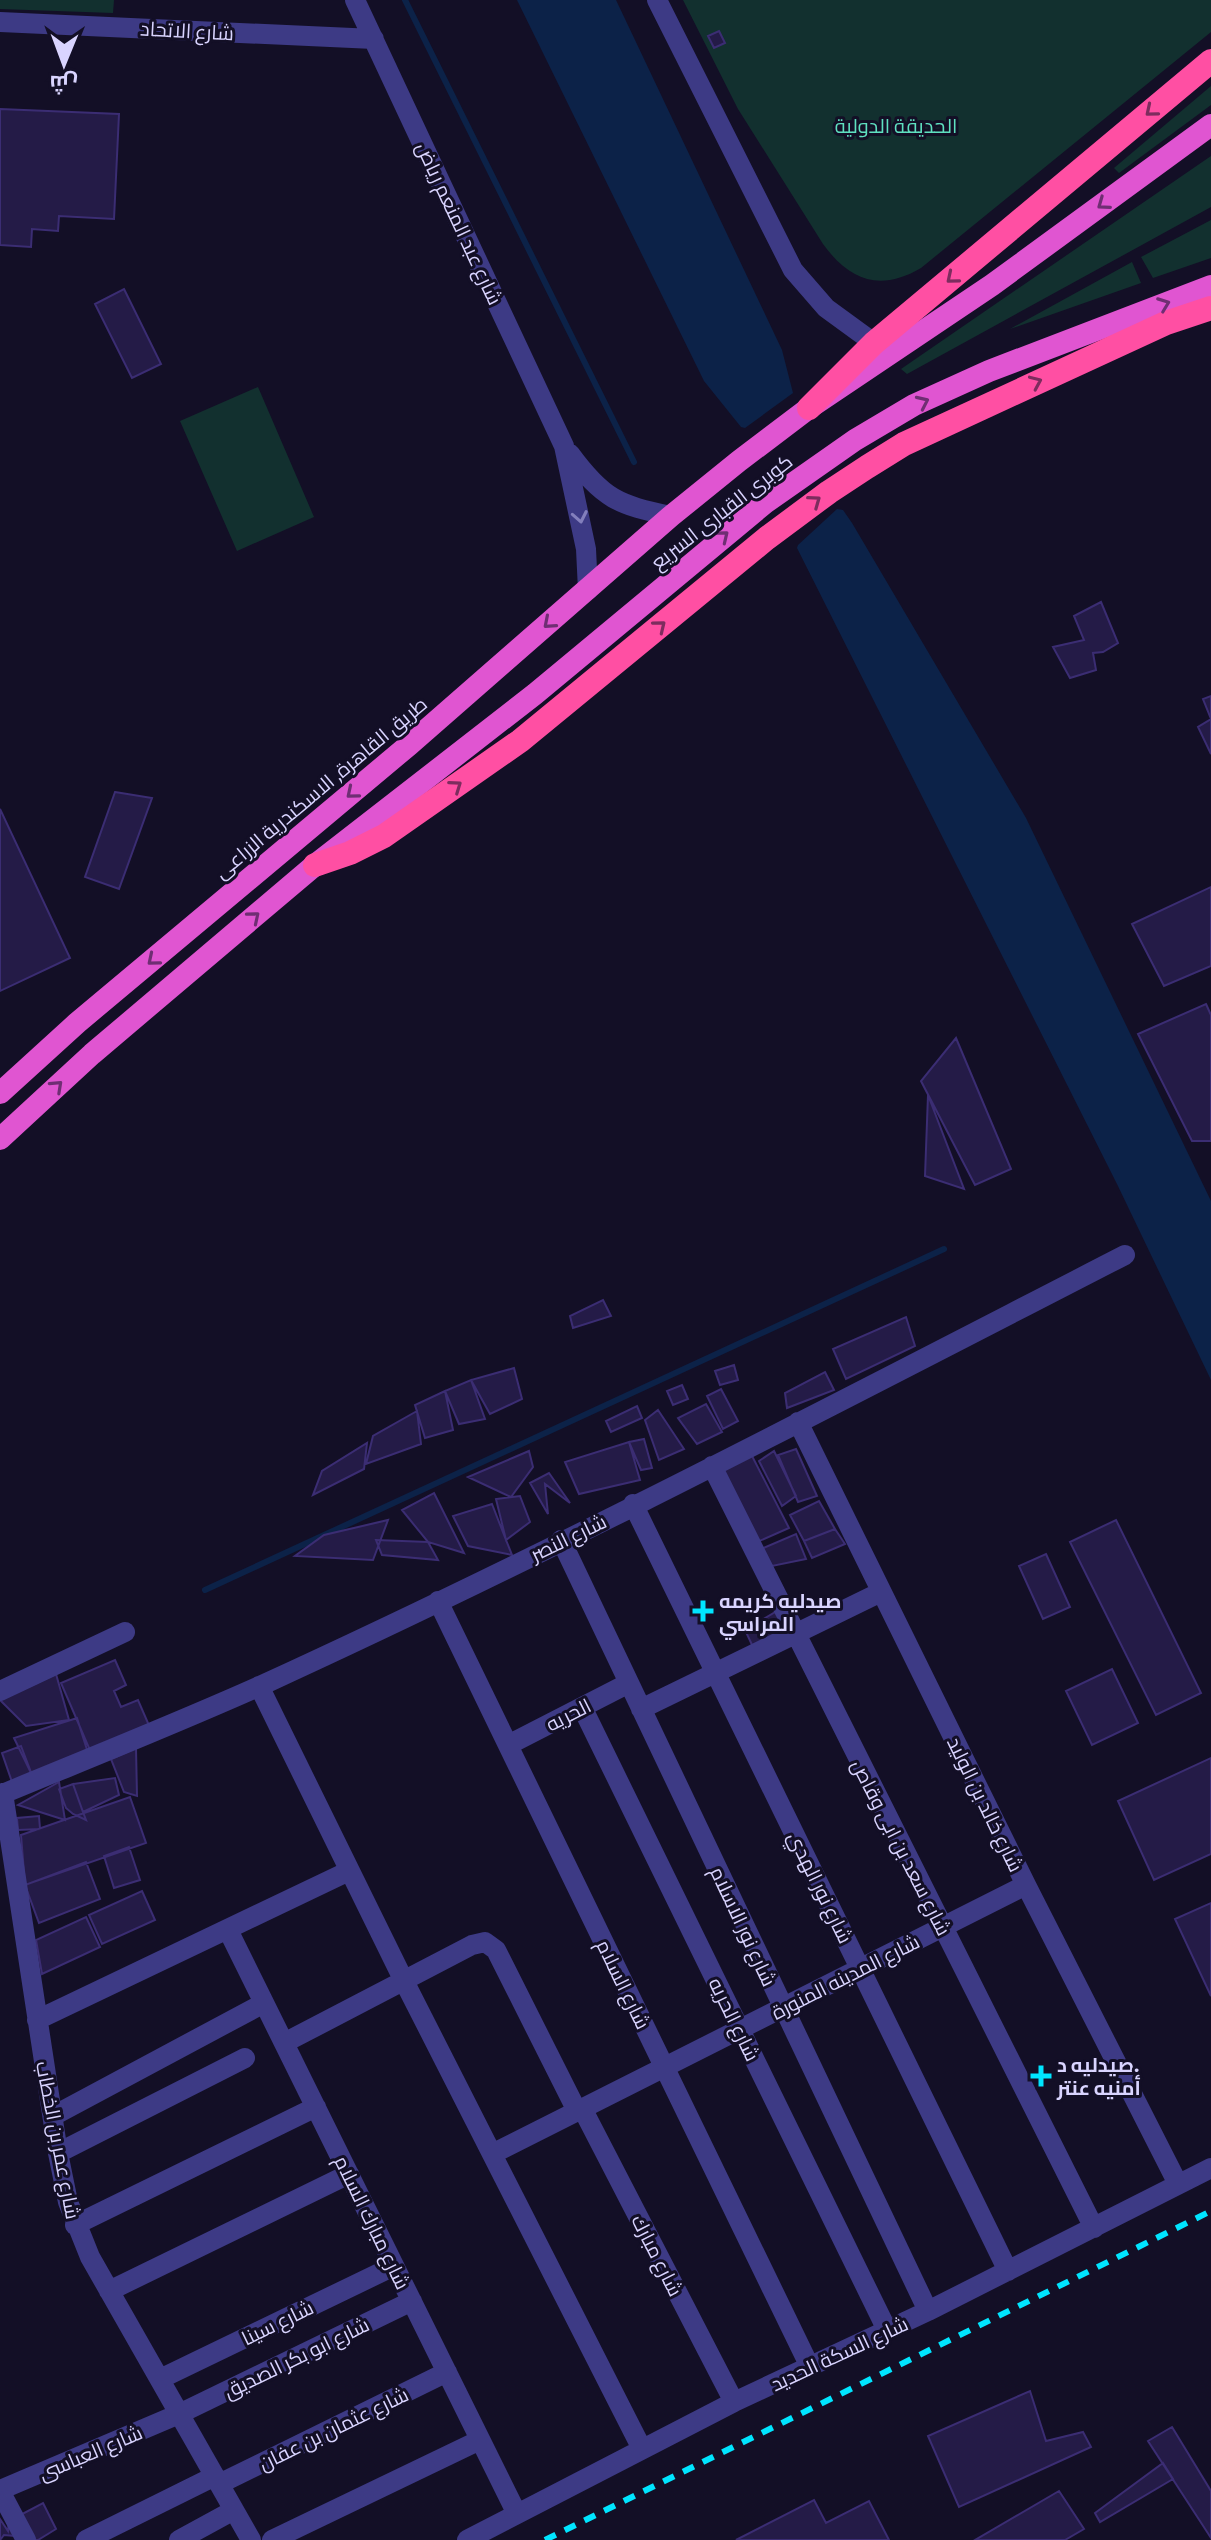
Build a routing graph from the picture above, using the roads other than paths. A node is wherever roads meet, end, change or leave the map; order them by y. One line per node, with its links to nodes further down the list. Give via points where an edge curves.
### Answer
1 (355, 0): 4 (street, شارع عبد المنعم رياض)
2 (657, 0): 9 (street, via 793,270 826,308)
3 (0, 22): 4 (street, شارع الاتحاد)
4 (374, 39): 11 (street, شارع عبد المنعم رياض)
5 (1211, 61): 9 (highway, one-way to 9)
6 (1211, 125): 10 (highway, كوبرى القبارى السريع, one-way to 10, via 992,285)
7 (1211, 286): 14 (highway, كوبرى القبارى السريع, one-way to 7, via 535,694 735,526 855,440 914,405 989,371)
8 (1211, 308): 14 (highway, one-way to 8, via 384,836 520,741 788,522 904,444 1166,323)
9 (874, 343): 10 (highway)
10 (809, 408): 12 (highway, كوبرى القبارى السريع)
11 (564, 446): 12 (street, شارع عبد المنعم رياض, via 604,494 629,507); 13 (street, شارع عبد المنعم رياض, one-way to 13, via 586,549)
12 (671, 516): 13 (highway, طريق القاهرة, الاسكندرية الزراعى)
13 (588, 590): 15 (highway, طريق القاهرة, الاسكندرية الزراعى, one-way to 15)
14 (315, 865): 16 (highway, one-way to 14)
15 (0, 1093)
16 (0, 1139)
17 (1125, 1255): 18 (street, شارع النصر)
18 (798, 1422): 19 (street, شارع النصر); 22 (street, شارع خالد بن الوليد)
19 (712, 1466): 20 (street, شارع النصر); 25 (street, شارع سعد بن ابى وقاص)
20 (633, 1504): 21 (street, شارع النصر); 26 (street, شارع نور الهدي)
21 (561, 1540): 23 (street, شارع النصر); 27 (street, شارع نور الاسلام)
22 (881, 1592): 25 (street); 35 (street, شارع خالد بن الوليد)
23 (438, 1601): 28 (street, شارع النصر); 32 (street, شارع السلام)
24 (125, 1632): 29 (street)
25 (795, 1634): 26 (street); 36 (street, شارع سعد بن ابى وقاص)
26 (717, 1673): 31 (street); 38 (street, شارع نور الهدي)
27 (629, 1683): 30 (street, الحريه); 31 (street, شارع نور الاسلام)
28 (259, 1686): 33 (street, شارع النصر); 34 (street)
29 (0, 1691)
30 (582, 1707): 32 (street, الحريه); 43 (street, شارع الحريه)
31 (641, 1709): 41 (street, شارع نور الاسلام)
32 (508, 1745): 46 (street, شارع السلام)
33 (2, 1794): 42 (street, شارع عمر بن الخطاب)
34 (349, 1871): 37 (street); 39 (street)
35 (1026, 1885): 36 (street, شارع المدينه المنورة); 54 (street, شارع خالد بن الوليد)
36 (942, 1927): 38 (street, شارع المدينه المنورة); 56 (street, شارع سعد بن ابى وقاص)
37 (228, 1930): 40 (street, شارع مبارك السلام); 42 (street)
38 (861, 1968): 41 (street, شارع المدينه المنورة); 58 (street, شارع نور الهدي)
39 (404, 1981): 44 (street); 48 (street, شارع مبارك, via 472,1945 485,1942 496,1950); 51 (street)
40 (264, 2003): 44 (street, شارع مبارك السلام); 49 (street)
41 (783, 2007): 43 (street, شارع المدينه المنورة); 61 (street, شارع نور الاسلام)
42 (37, 2020): 49 (street, شارع عمر بن الخطاب)
43 (740, 2029): 46 (street, شارع المدينه المنورة); 62 (street, شارع الحريه)
44 (284, 2043): 47 (street, شارع مبارك السلام)
45 (245, 2058): 50 (street)
46 (665, 2067): 48 (street, شارع المدينه المنورة); 63 (street, شارع السلام)
47 (316, 2107): 53 (street, شارع مبارك السلام); 55 (street)
48 (580, 2110): 51 (street, شارع المدينه المنورة); 66 (street, شارع مبارك)
49 (53, 2116): 50 (street, شارع عمر بن الخطاب)
50 (58, 2153): 55 (street, شارع عمر بن الخطاب)
51 (492, 2154): 69 (street)
52 (1211, 2168): 54 (street, شارع السكة الحديد)
53 (349, 2174): 57 (street, شارع مبارك السلام); 59 (street)
54 (1178, 2184): 56 (street, شارع السكة الحديد)
55 (75, 2225): 59 (street, شارع عمر بن الخطاب)
56 (1094, 2228): 58 (street, شارع السكة الحديد)
57 (394, 2266): 60 (street, شارع مبارك السلام); 65 (street, شارع سينا)
58 (1008, 2271): 61 (street, شارع السكة الحديد)
59 (109, 2291): 65 (street, شارع عمر بن الخطاب)
60 (412, 2301): 64 (street, شارع مبارك السلام); 67 (street, شارع ابو بكر الصديق)
61 (928, 2311): 62 (street, شارع السكة الحديد)
62 (887, 2330): 63 (street, شارع السكة الحديد)
63 (810, 2367): 66 (street, شارع السكة الحديد)
64 (447, 2372): 68 (street, شارع مبارك السلام); 70 (street, شارع عثمان بن عفان)
65 (160, 2379): 67 (street, شارع عمر بن الخطاب)
66 (734, 2402): 69 (street, شارع السكة الحديد)
67 (179, 2414): 70 (street, شارع عمر بن الخطاب); 71 (street, شارع العباسى)
68 (480, 2440): 73 (street, شارع مبارك السلام); 78 (street)
69 (642, 2449): 73 (street, شارع السكة الحديد)
70 (217, 2480): 72 (street, شارع عمر بن الخطاب); 75 (street, شارع عثمان بن عفان)
71 (0, 2490): 74 (street)
72 (234, 2510): 76 (street); 77 (street, شارع عمر بن الخطاب)
73 (517, 2514): 79 (street, شارع السكة الحديد)
74 (26, 2540)
75 (86, 2540)
76 (179, 2540)
77 (251, 2540)
78 (272, 2540)
79 (467, 2540)

